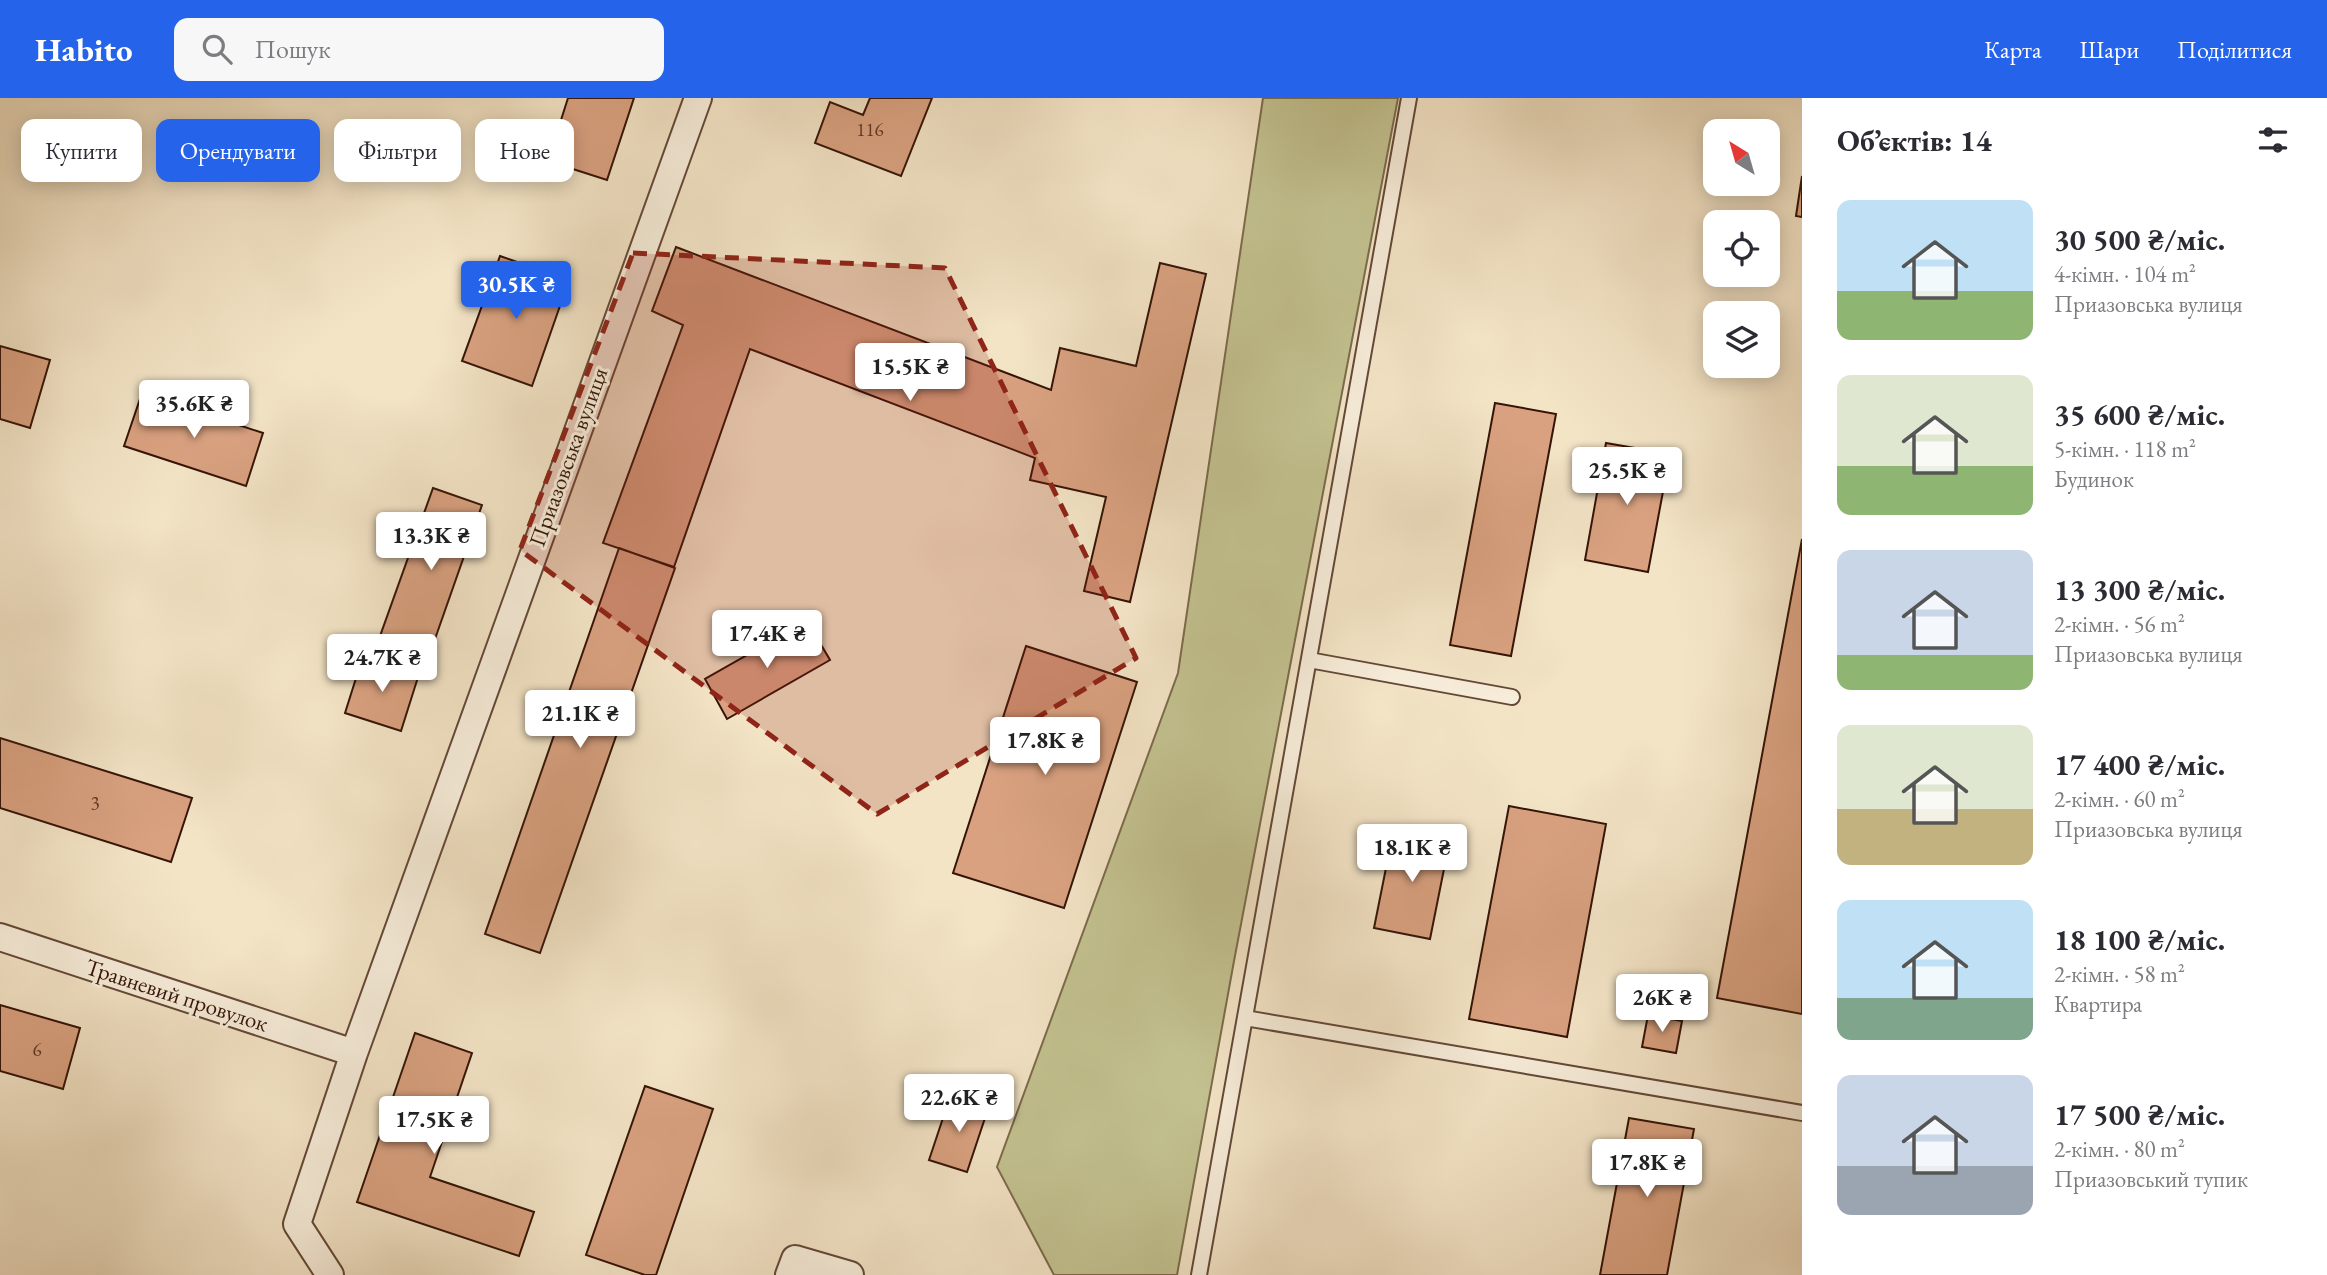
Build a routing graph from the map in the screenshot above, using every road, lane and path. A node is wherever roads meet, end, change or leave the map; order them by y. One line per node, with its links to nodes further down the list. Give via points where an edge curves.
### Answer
1 (698, 98): 7 (street, Приазовська вулиця)
2 (1409, 98): 3 (lane)
3 (1309, 660): 4 (lane); 6 (lane)
4 (1512, 697)
5 (0, 937): 7 (street, Травневий провулок)
6 (1245, 1018): 8 (lane); 12 (lane)
7 (354, 1053): 9 (street, Приазовська вулиця, via 297,1224)
8 (1802, 1113)
9 (330, 1275)
10 (789, 1275): 11 (street, via 795,1259)
11 (850, 1275)
12 (1199, 1275)

